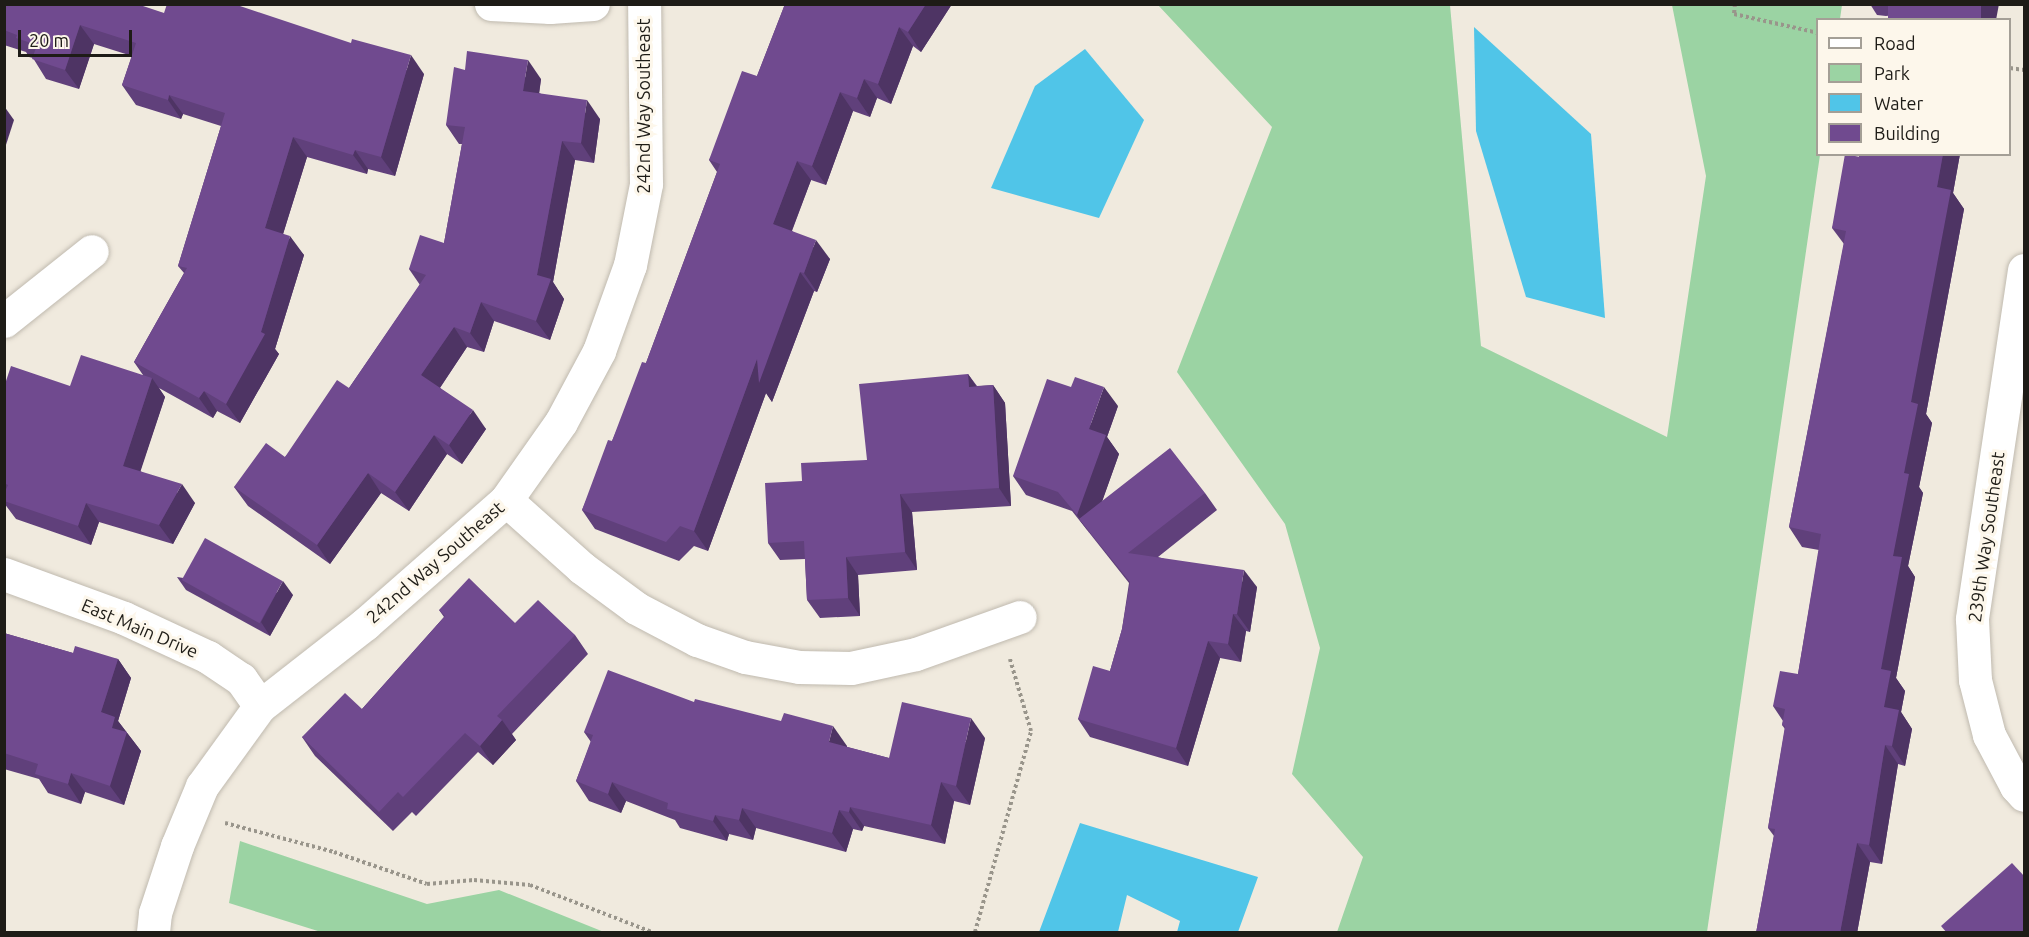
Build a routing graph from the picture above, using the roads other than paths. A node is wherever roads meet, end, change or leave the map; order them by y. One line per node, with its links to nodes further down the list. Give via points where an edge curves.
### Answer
1 (491, 4): 2 (street)
2 (593, 4)
3 (644, 4): 7 (street, 242nd Way Southeast, via 646,184 630,265 599,351 561,422)
4 (92, 251): 6 (street)
5 (2025, 270): 11 (street, 239th Way Southeast, via 1972,619 1975,680 1989,735 2016,786)
6 (4, 321)
7 (506, 500): 9 (street, via 582,568 636,608 697,640 745,657 799,667 851,668 916,654); 10 (street, 242nd Way Southeast, via 365,624)
8 (4, 574): 10 (street, East Main Drive, via 124,618 208,657 241,679)
9 (1010, 620)
10 (260, 706): 12 (street, 242nd Way Southeast, via 202,786 155,913)
11 (2025, 795)
12 (153, 933)

